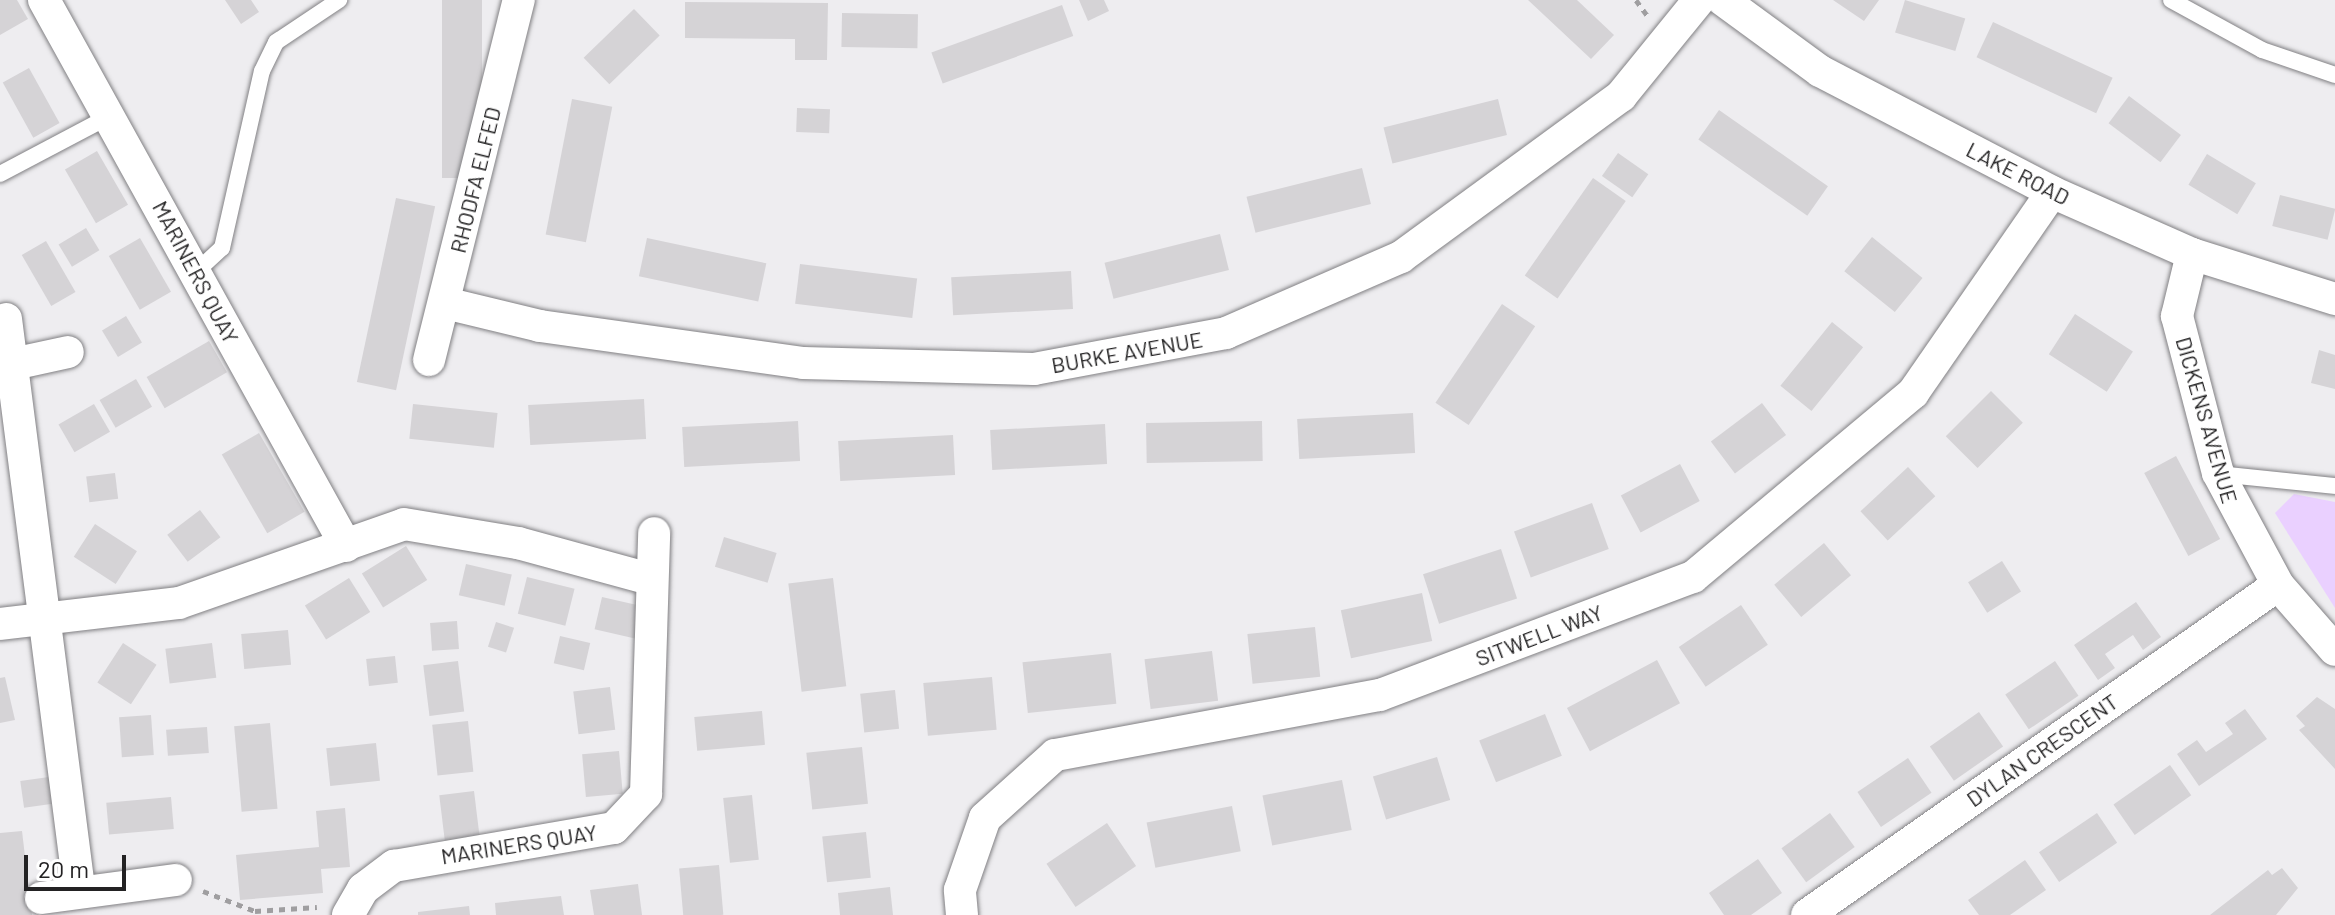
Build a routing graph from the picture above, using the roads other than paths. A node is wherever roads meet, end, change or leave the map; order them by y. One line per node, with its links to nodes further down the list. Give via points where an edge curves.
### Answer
1 (44, 0): 8 (street, MARINERS QUAY)
2 (339, 0): 12 (lane, via 276,42 262,71 222,248)
3 (519, 0): 14 (street, RHODFA ELFED)
4 (1699, 0): 14 (street, BURKE AVENUE, via 1621,96 1401,257 1226,333 1034,369 803,363 540,326)
5 (1723, 0): 10 (street, LAKE ROAD, via 1820,71)
6 (2171, 0): 7 (lane, via 2262,50)
7 (2335, 75)
8 (110, 116): 9 (lane); 12 (street, MARINERS QUAY)
9 (0, 174)
10 (2052, 192): 11 (street, LAKE ROAD); 32 (street, SITWELL WAY, via 1913,393 1693,577 1380,695 1055,755 985,818 960,890)
11 (2192, 254): 13 (street, LAKE ROAD); 19 (street, DICKENS AVENUE, via 2177,316)
12 (197, 271): 22 (street, MARINERS QUAY)
13 (2335, 299)
14 (445, 303): 17 (street, RHODFA ELFED)
15 (6, 319): 18 (street)
16 (68, 352): 18 (street)
17 (429, 360)
18 (13, 364): 25 (street)
19 (2218, 473): 20 (lane); 24 (street, DICKENS AVENUE)
20 (2335, 486)
21 (654, 533): 23 (street, MARINERS QUAY)
22 (346, 546): 23 (street, via 404,524 518,543); 25 (street, via 179,603)
23 (650, 579): 31 (street, MARINERS QUAY, via 646,794 614,828 394,866)
24 (2278, 585): 27 (street, DICKENS AVENUE); 33 (street, DYLAN CRESCENT)
25 (40, 619): 26 (street); 29 (street)
26 (0, 624)
27 (2335, 650)
28 (176, 880): 29 (street)
29 (79, 888): 30 (street)
30 (41, 898)
31 (355, 902)
32 (962, 915)
33 (1807, 915)

